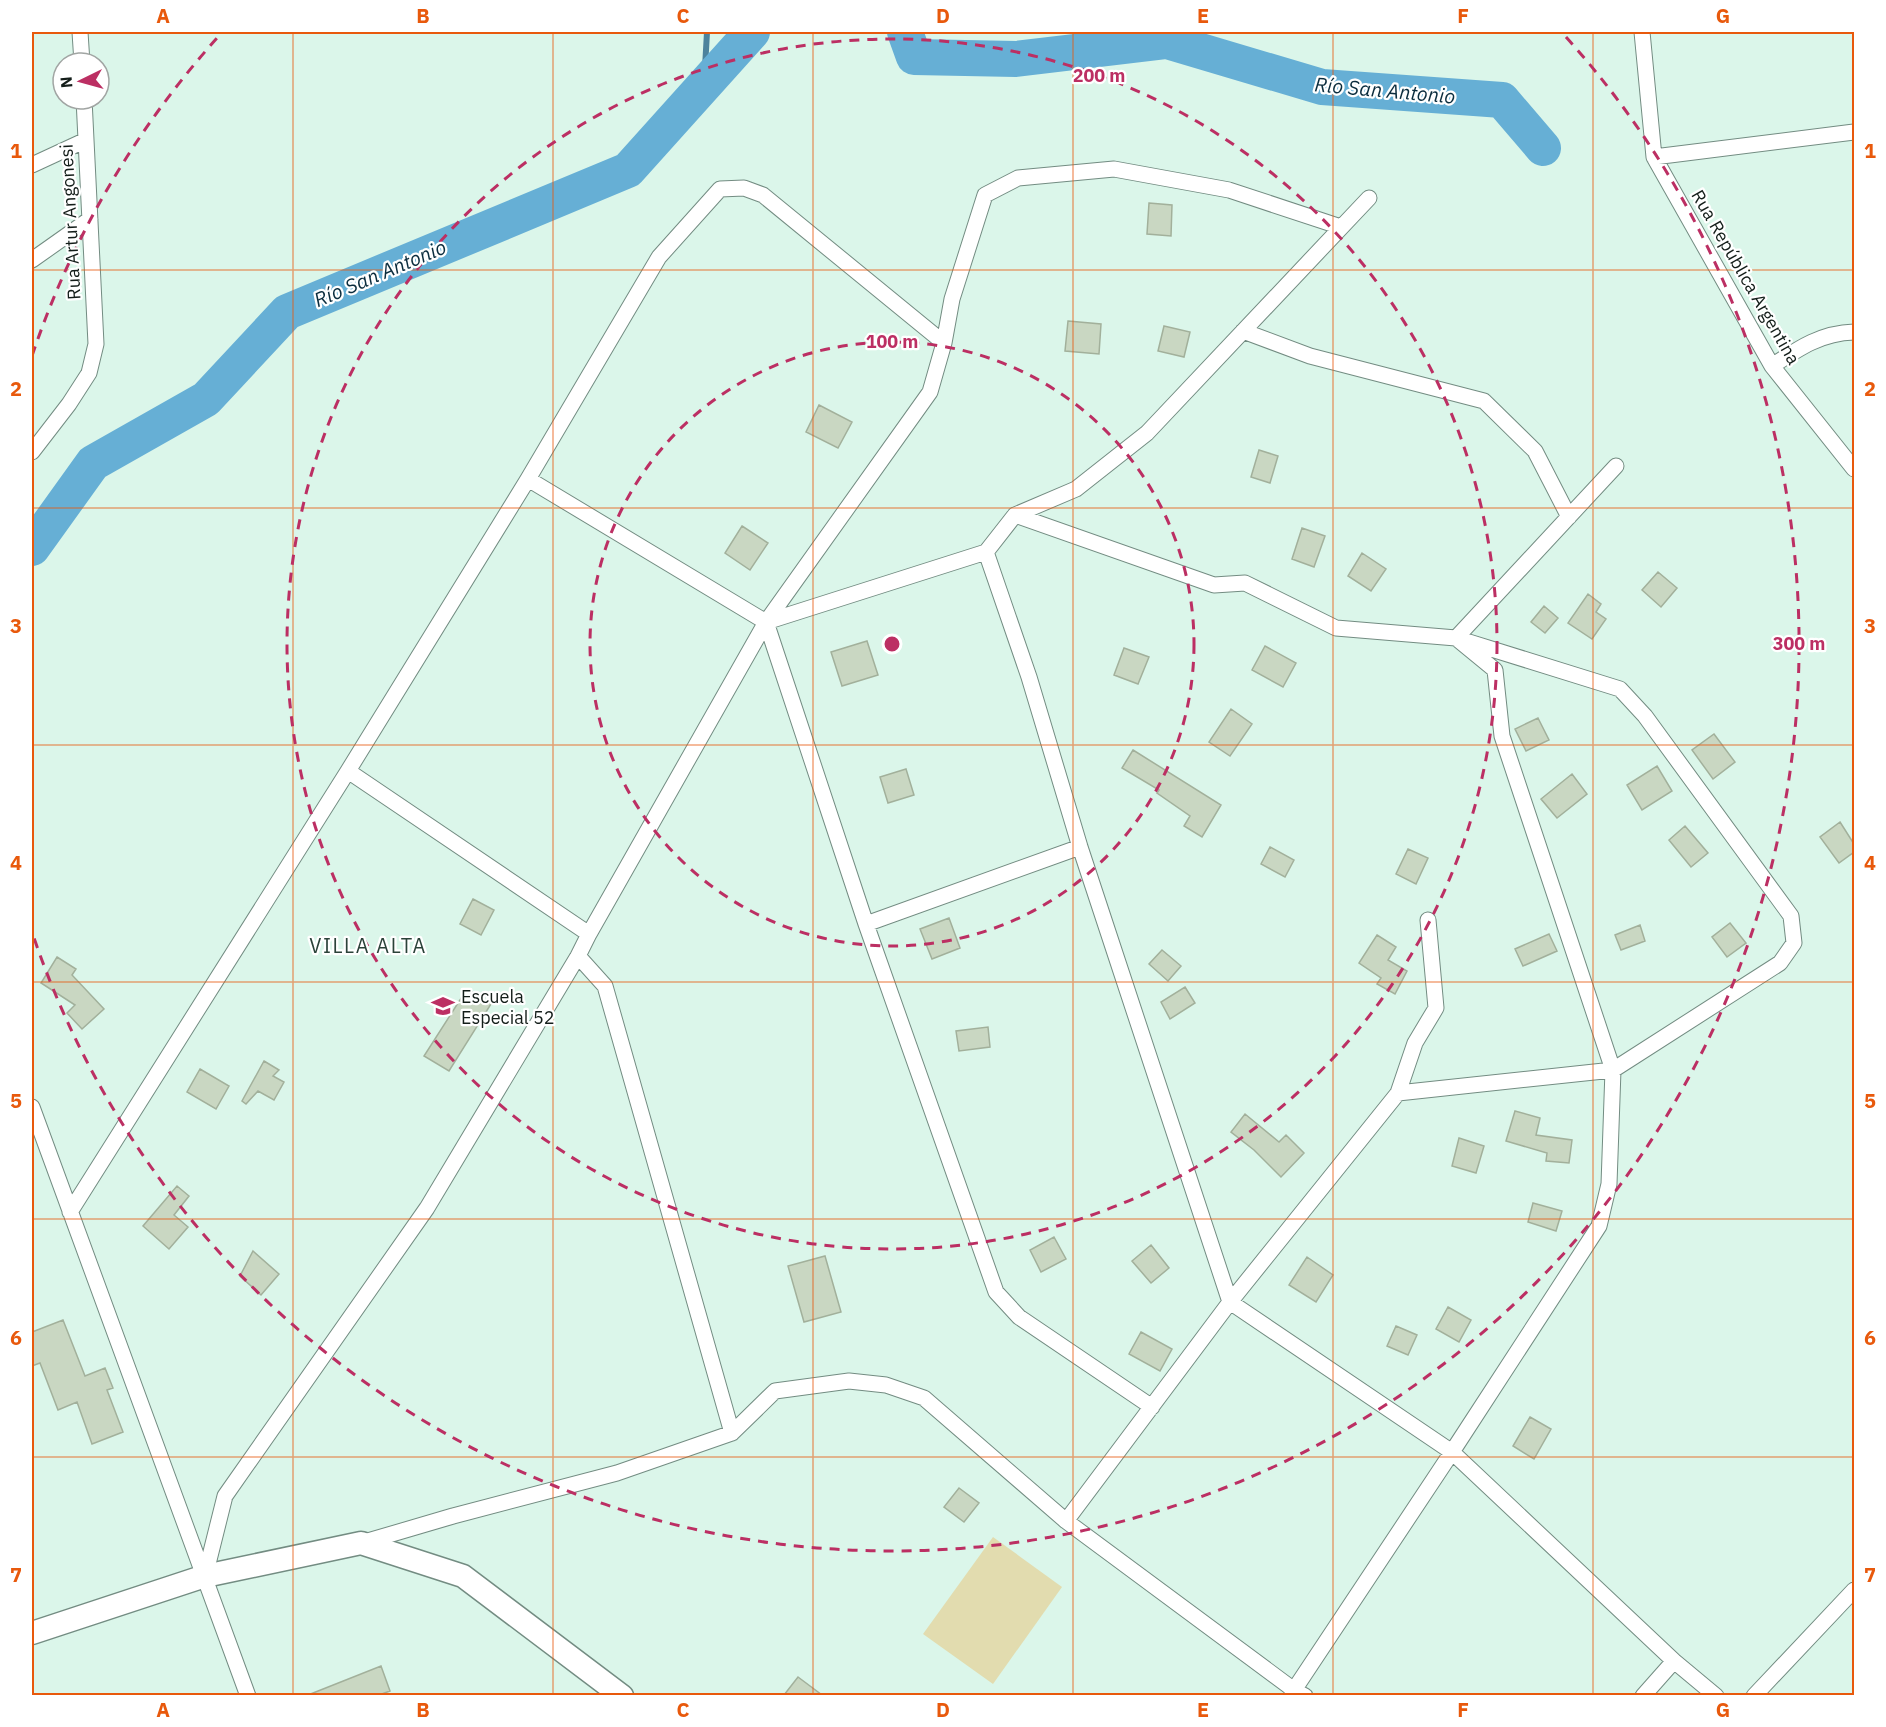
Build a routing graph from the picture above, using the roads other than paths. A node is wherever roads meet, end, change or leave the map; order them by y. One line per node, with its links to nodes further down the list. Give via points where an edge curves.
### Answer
1 (80, 32): 3 (street)
2 (1642, 32): 7 (street)
3 (81, 51)
4 (85, 111): 6 (street, Rua Artur Angonesi)
5 (1854, 132): 7 (street)
6 (86, 141): 8 (street); 10 (street, Rua Artur Angonesi)
7 (1654, 157): 16 (street, Rua República Argentina)
8 (32, 165)
9 (1369, 198): 11 (street)
10 (90, 219): 12 (street); 17 (street, Rua Artur Angonesi, via 96,344 89,373)
11 (1341, 227): 13 (street); 15 (street, via 1229,190 1114,169 1018,178 985,195 952,299)
12 (32, 260)
13 (1243, 331): 21 (street, via 1147,433 1076,489); 22 (street, via 1310,356 1484,401 1534,451)
14 (1854, 332): 16 (street, via 1808,343)
15 (944, 344): 20 (street, via 763,195 744,188 720,189 659,257); 24 (street, via 930,392)
16 (1773, 366): 19 (street, Rua República Argentina)
17 (32, 452)
18 (1616, 466): 22 (street)
19 (1854, 469)
20 (528, 479): 24 (street); 26 (street)
21 (1015, 515): 23 (street); 25 (street, via 1214,585 1245,583 1336,628)
22 (1569, 517): 25 (street)
23 (986, 552): 24 (street); 27 (street, via 1029,677)
24 (766, 622): 29 (street); 30 (street)
25 (1456, 638): 32 (street, via 1495,670 1502,736); 32 (street, via 1620,689 1645,716 1791,916 1794,943 1780,963)
26 (348, 771): 30 (street); 35 (street)
27 (1080, 847): 29 (street); 36 (street)
28 (1428, 920): 33 (street, via 1436,1008 1415,1043)
29 (866, 924): 37 (street, via 996,1292 1019,1317)
30 (589, 934): 31 (street)
31 (578, 956): 38 (street, via 605,986); 42 (street, via 427,1208 225,1496)
32 (1613, 1070): 33 (street); 39 (street, via 1609,1184 1599,1226)
33 (1398, 1093): 36 (street)
34 (32, 1107): 35 (street)
35 (70, 1212): 42 (street)
36 (1230, 1302): 37 (street); 39 (street)
37 (1152, 1407): 40 (street)
38 (732, 1433): 40 (street, via 775,1391 849,1381 886,1385 924,1398); 41 (street, via 617,1473)
39 (1452, 1452): 45 (street); 46 (street)
40 (1066, 1521): 46 (street)
41 (361, 1543): 42 (main road); 48 (main road, via 463,1576)
42 (205, 1576): 44 (main road); 47 (street)
43 (1854, 1590): 51 (street)
44 (32, 1633)
45 (1674, 1661): 49 (street); 50 (street)
46 (1297, 1694)
47 (248, 1695)
48 (622, 1695)
49 (1643, 1695)
50 (1716, 1695)
51 (1754, 1695)

